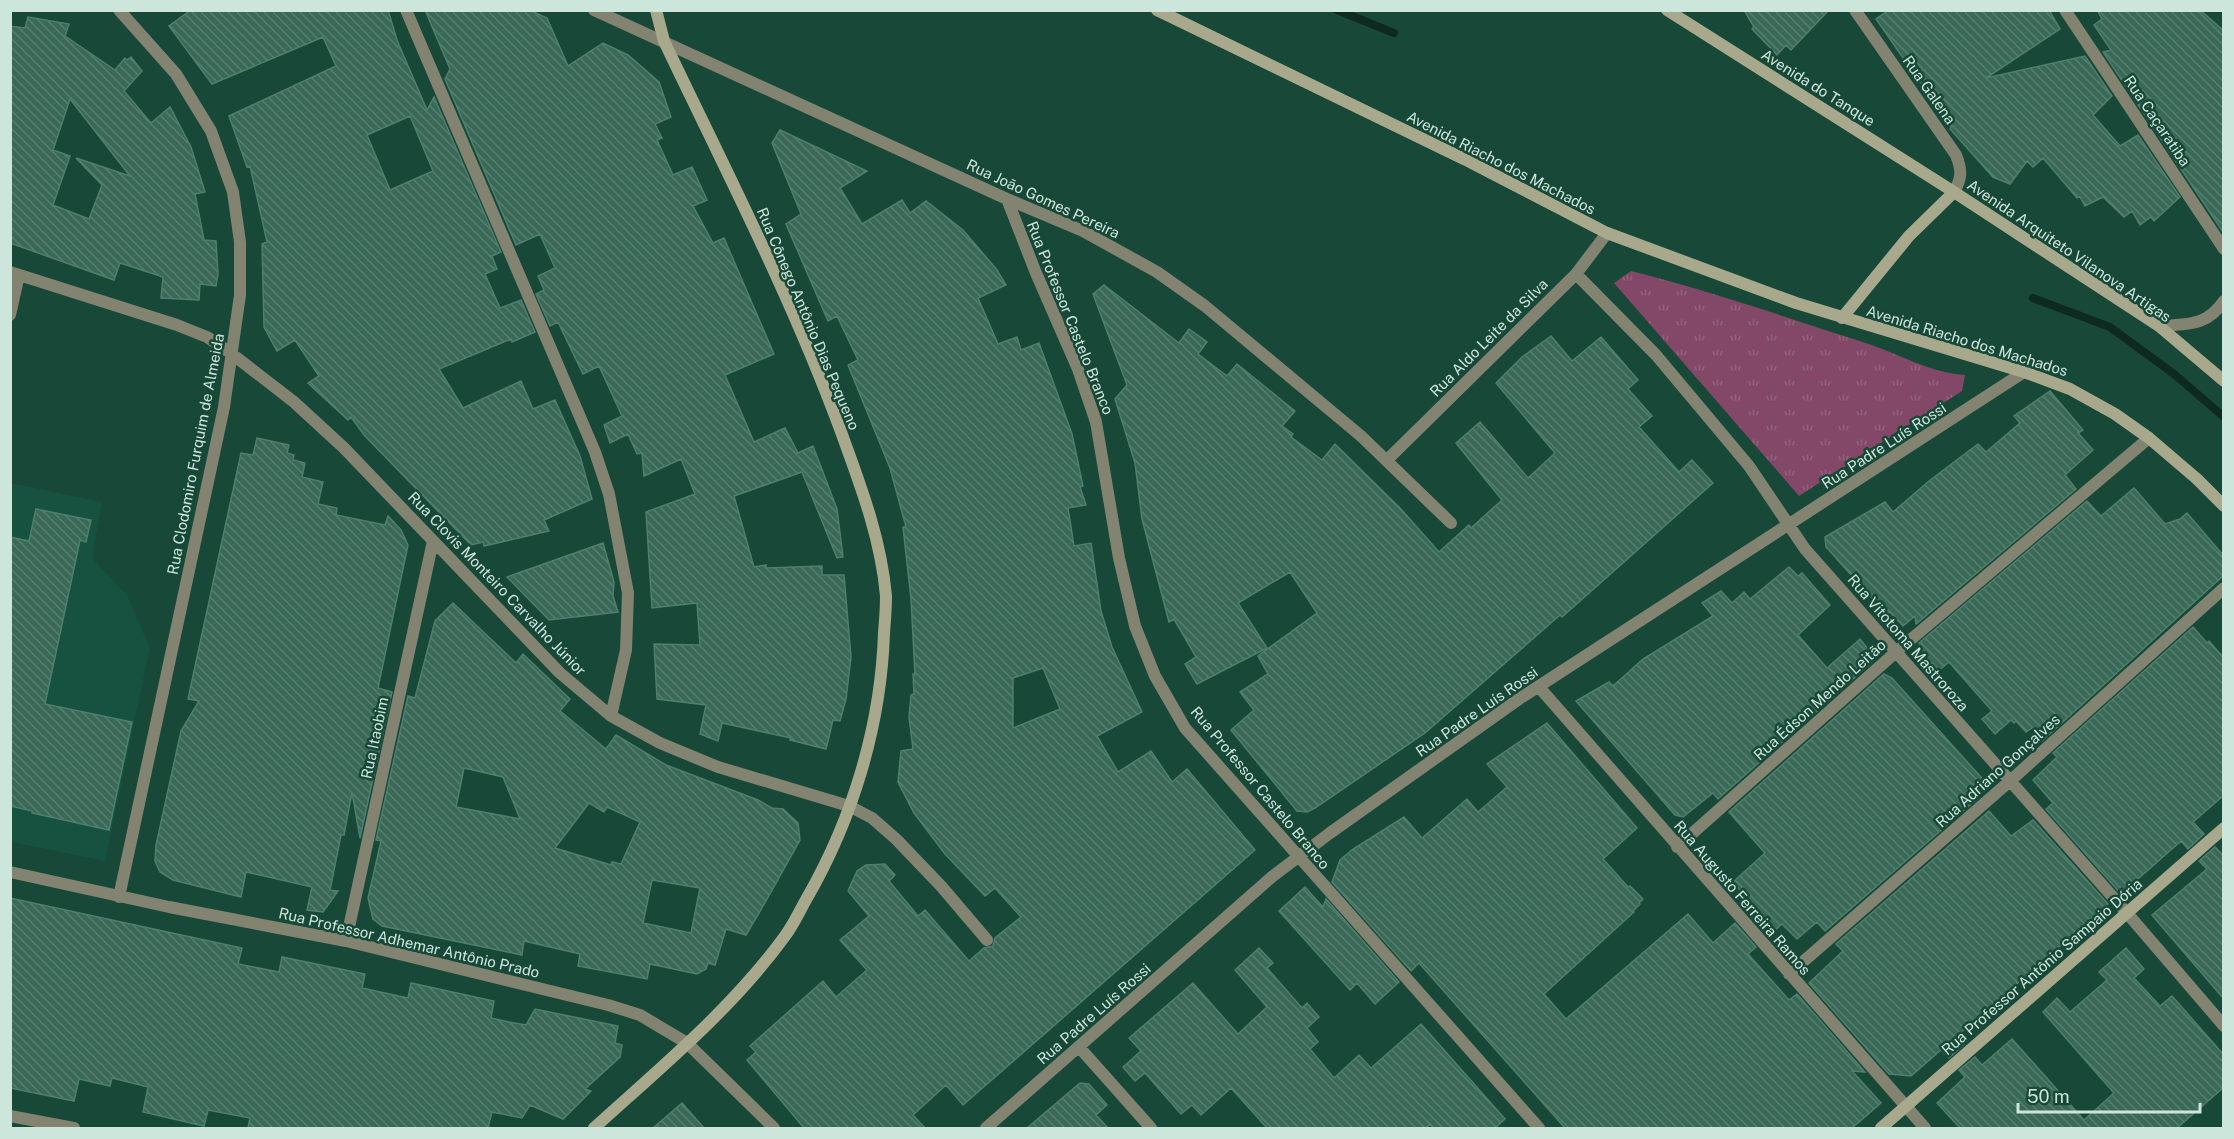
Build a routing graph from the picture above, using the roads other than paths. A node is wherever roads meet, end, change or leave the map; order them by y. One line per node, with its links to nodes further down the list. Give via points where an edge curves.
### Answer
1 (119, 10): 20 (street, Rua Clodomiro Furquim de Almeida, via 176,74 211,131 233,192 240,242 240,295)
2 (406, 10): 32 (street, via 595,452 609,494 628,593 626,650)
3 (594, 10): 9 (street, Rua João Gomes Pereira)
4 (656, 10): 9 (main road, Rua Cônego Antônio Dias Pequeno)
5 (1157, 10): 12 (main road, Avenida Riacho dos Machados)
6 (1667, 10): 10 (main road, Avenida do Tanque)
7 (1855, 10): 10 (street, Rua Galena, via 1956,155 1962,170)
8 (2065, 10): 13 (street, Rua Caçaratiba)
9 (664, 40): 11 (street, Rua João Gomes Pereira); 34 (main road, Rua Cônego Antônio Dias Pequeno, via 824,384 875,528 886,597 883,665 872,735)
10 (1954, 192): 18 (main road, Avenida Riacho dos Machados, via 1909,236); 19 (main road, Avenida Arquiteto Vilanova Artigas)
11 (1007, 199): 24 (street, Rua João Gomes Pereira, via 1083,231 1157,272 1273,361); 37 (street, Rua Professor Castelo Branco, via 1096,422 1126,592 1155,676 1185,728)
12 (1607, 233): 15 (street, Rua Aldo Leite da Silva); 18 (main road, Avenida Riacho dos Machados)
13 (2223, 249)
14 (15, 274): 17 (street); 20 (street, Rua Clovis Monteiro Carvalho Júnior, via 177,325 207,337)
15 (1576, 274): 24 (street, Rua Aldo Leite da Silva); 27 (street, Rua Vitotoma Mastroroza, via 1671,372 1749,466)
16 (2223, 301): 19 (street, via 2198,323)
17 (10, 315)
18 (1842, 318): 21 (main road, Avenida Riacho dos Machados)
19 (2159, 326): 22 (main road, Avenida Arquiteto Vilanova Artigas)
20 (232, 354): 28 (street, Rua Clovis Monteiro Carvalho Júnior, via 294,402); 39 (street, Rua Clodomiro Furquim de Almeida)
21 (2024, 372): 23 (main road, Avenida Riacho dos Machados, via 2070,389); 27 (street, Rua Padre Luís Rossi)
22 (2223, 381)
23 (2149, 438): 25 (main road, Avenida Riacho dos Machados); 30 (street, Rua Édson Mendo Leitão)
24 (1387, 460): 26 (street, Rua João Gomes Pereira)
25 (2223, 506)
26 (1451, 523)
27 (1789, 525): 30 (street, Rua Vitotoma Mastroroza, via 1805,549); 31 (street, Rua Padre Luís Rossi)
28 (434, 541): 32 (street, Rua Clovis Monteiro Carvalho Júnior, via 560,673); 41 (street, Rua Itaobim)
29 (2223, 588): 33 (street, Rua Adriano Gonçalves)
30 (1896, 652): 33 (street, Rua Vitotoma Mastroroza); 36 (street, Rua Édson Mendo Leitão)
31 (1539, 687): 36 (street, Rua Augusto Ferreira Ramos); 37 (street, Rua Padre Luís Rossi)
32 (611, 716): 34 (street, Rua Clovis Monteiro Carvalho Júnior, via 660,743 718,767)
33 (2010, 781): 40 (street, Rua Vitotoma Mastroroza); 43 (street, Rua Adriano Gonçalves)
34 (849, 806): 42 (street, Rua Clovis Monteiro Carvalho Júnior, via 872,818 896,839); 45 (main road, Rua Cônego Antônio Dias Pequeno, via 824,868 786,934 740,991)
35 (2223, 828): 40 (main road, Rua Professor Antônio Sampaio Dória)
36 (1677, 847): 43 (street, Rua Augusto Ferreira Ramos)
37 (1298, 857): 46 (street, Rua Padre Luís Rossi); 54 (street, Rua Professor Castelo Branco)
38 (10, 872): 39 (street, Rua Professor Adhemar Antônio Prado)
39 (118, 897): 41 (street, Rua Professor Adhemar Antônio Prado)
40 (2127, 913): 44 (street, Rua Vitotoma Mastroroza); 47 (main road, Rua Professor Antônio Sampaio Dória)
41 (346, 940): 45 (street, Rua Professor Adhemar Antônio Prado, via 608,1005 640,1015)
42 (987, 940)
43 (1789, 974): 47 (street, Rua Augusto Ferreira Ramos)
44 (2223, 1026)
45 (687, 1043): 50 (main road, Rua Cônego Antônio Dias Pequeno); 51 (street, Rua Professor Adhemar Antônio Prado)
46 (1079, 1047): 52 (street, Rua Padre Luís Rossi); 53 (street)
47 (1906, 1107): 55 (main road, Rua Professor Antônio Sampaio Dória); 56 (street, Rua Augusto Ferreira Ramos)
48 (10, 1116): 49 (street)
49 (74, 1128)
50 (594, 1128)
51 (774, 1128)
52 (986, 1128)
53 (1152, 1128)
54 (1539, 1128)
55 (1881, 1128)
56 (1925, 1128)

